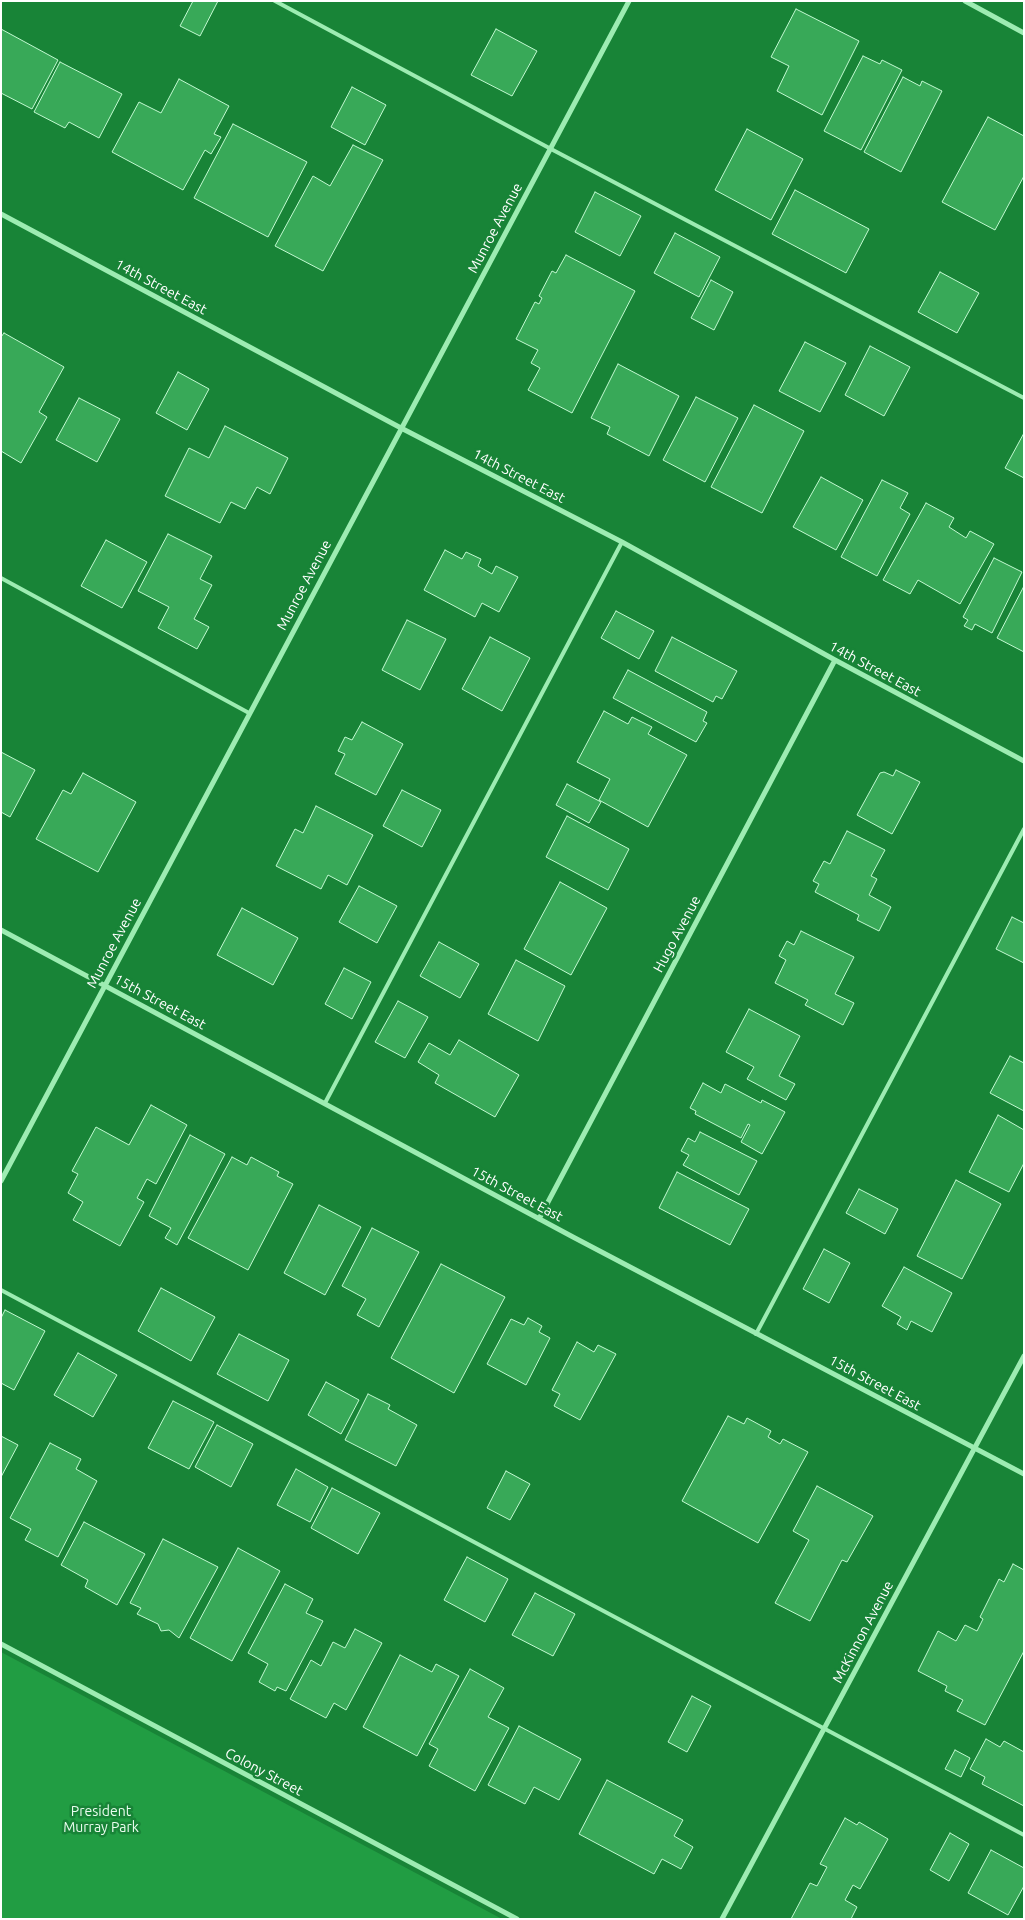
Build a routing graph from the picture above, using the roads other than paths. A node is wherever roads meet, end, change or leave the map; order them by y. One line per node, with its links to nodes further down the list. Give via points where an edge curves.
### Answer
1 (275, 1): 5 (lane)
2 (629, 1): 5 (street, Munroe Avenue)
3 (964, 1): 4 (street)
4 (1024, 33)
5 (551, 149): 7 (lane); 8 (street, Munroe Avenue)
6 (1, 214): 8 (street, 14th Street East)
7 (1024, 398)
8 (400, 428): 9 (street, 14th Street East); 12 (street, Munroe Avenue)
9 (622, 542): 11 (street, 14th Street East); 17 (lane)
10 (1, 578): 12 (lane)
11 (835, 660): 13 (street, 14th Street East); 19 (street, Hugo Avenue)
12 (249, 713): 16 (street, Munroe Avenue)
13 (1024, 761)
14 (1024, 829): 21 (lane)
15 (1, 930): 16 (street, 15th Street East)
16 (105, 985): 17 (street, 15th Street East); 18 (street, Munroe Avenue)
17 (325, 1103): 19 (street, 15th Street East)
18 (1, 1181)
19 (539, 1219): 21 (street, 15th Street East)
20 (1, 1290): 26 (lane)
21 (756, 1334): 23 (street, 15th Street East)
22 (1024, 1356): 23 (street, McKinnon Avenue)
23 (974, 1447): 24 (street, 15th Street East); 26 (street, McKinnon Avenue)
24 (1024, 1474)
25 (1, 1644): 28 (street, Colony Street)
26 (824, 1728): 27 (lane); 29 (street, McKinnon Avenue)
27 (1024, 1834)
28 (517, 1919)
29 (722, 1919)

